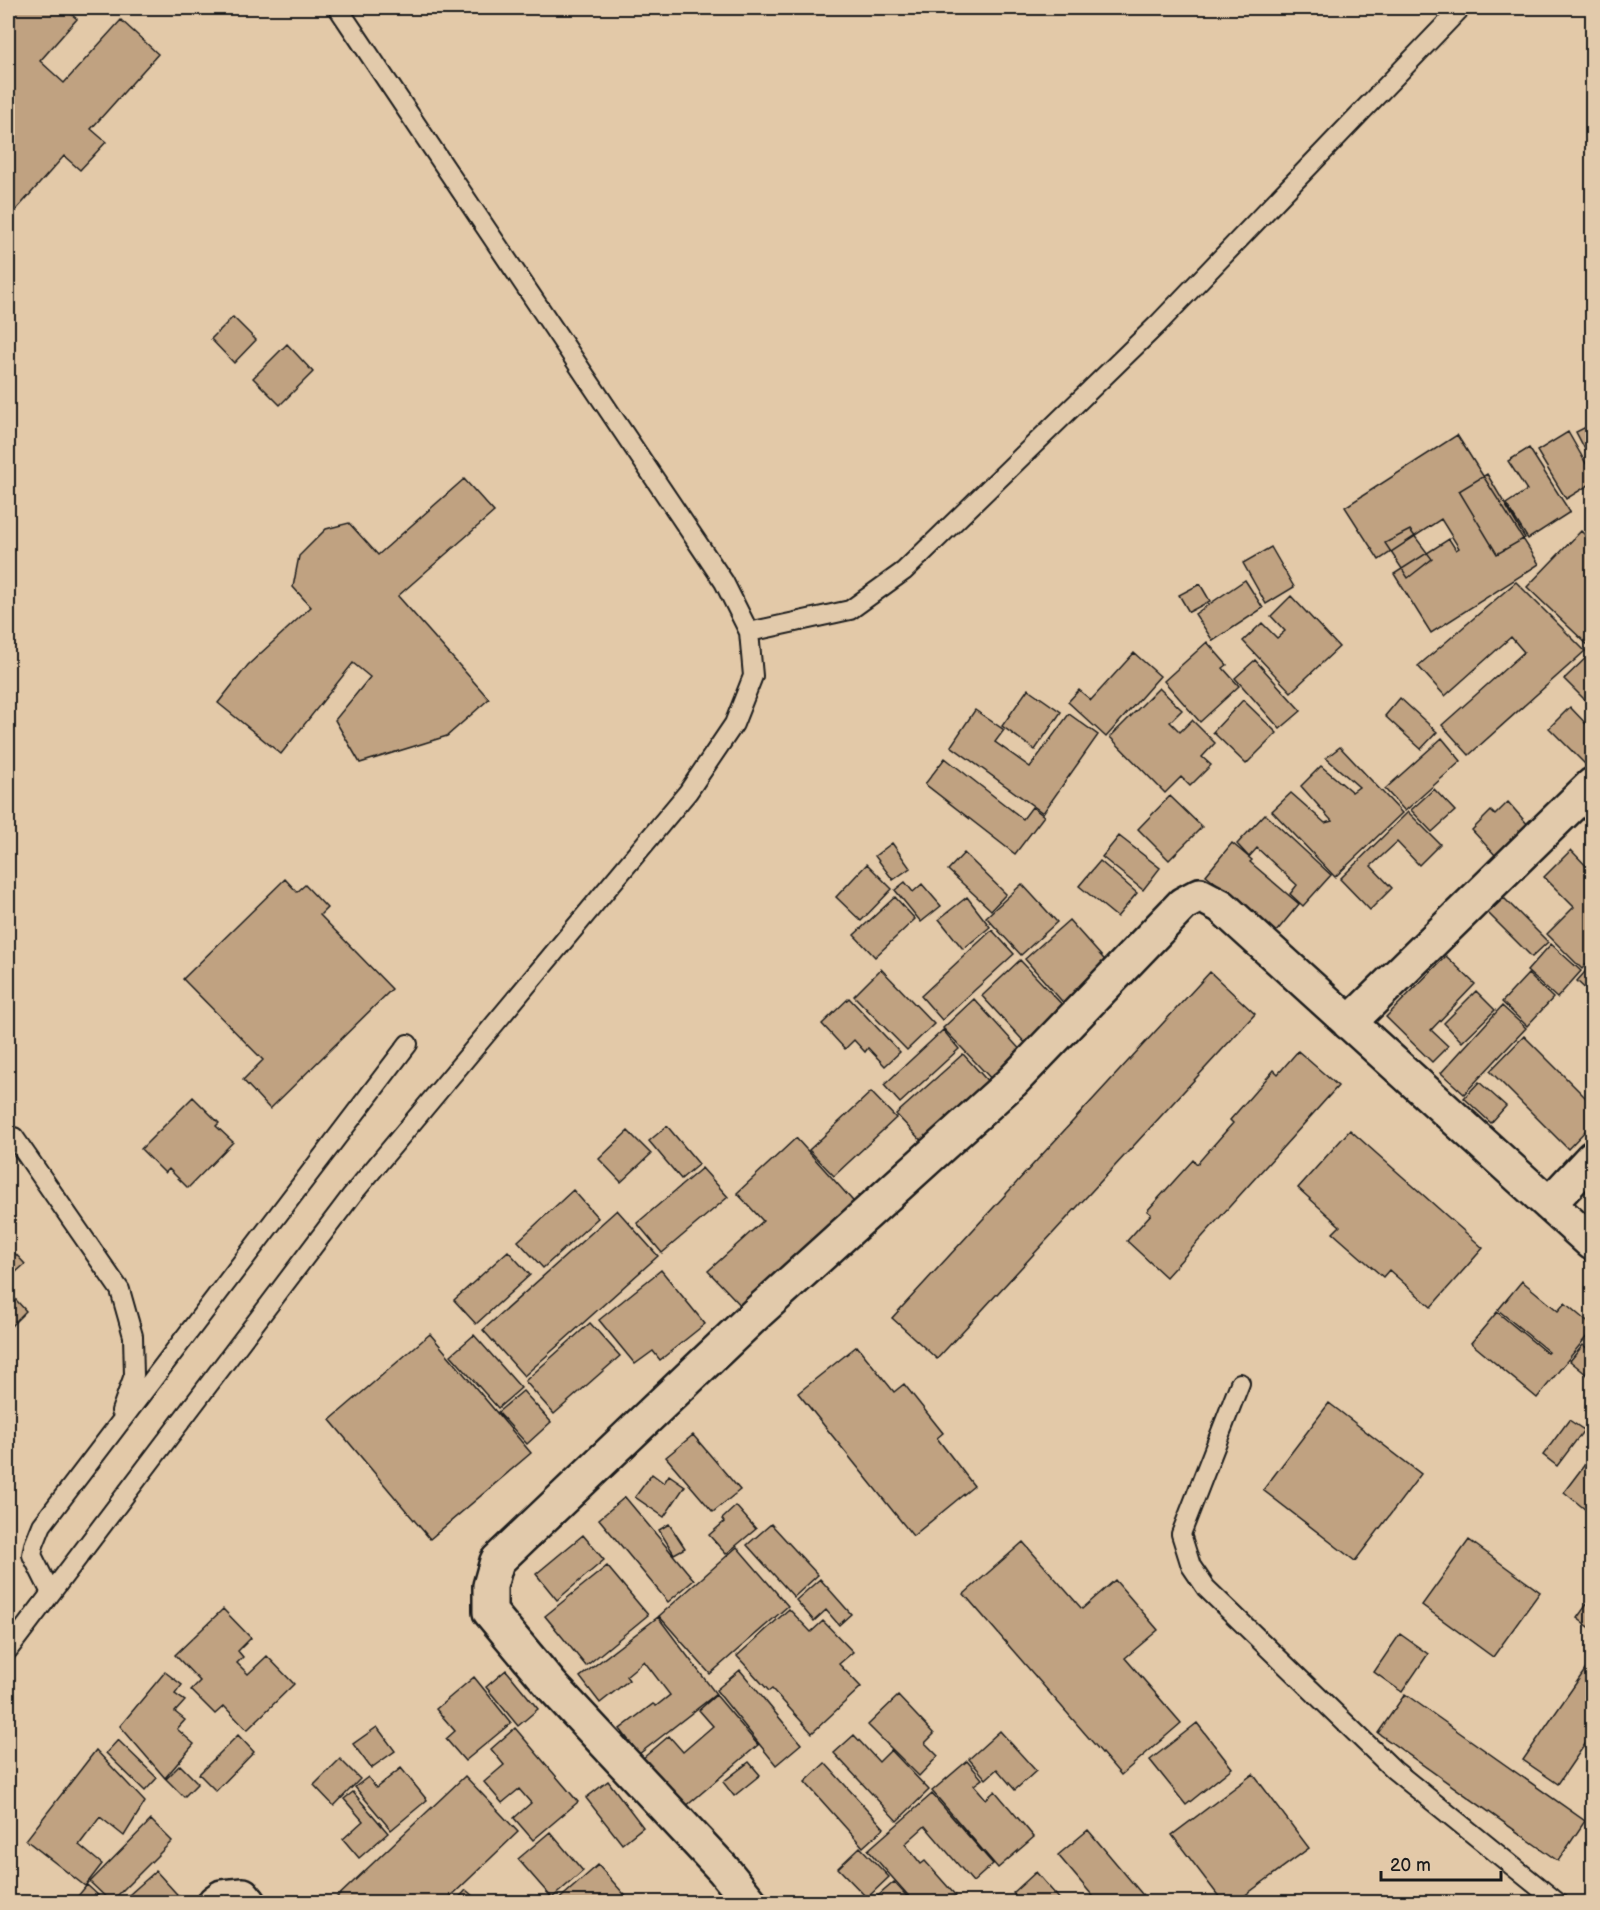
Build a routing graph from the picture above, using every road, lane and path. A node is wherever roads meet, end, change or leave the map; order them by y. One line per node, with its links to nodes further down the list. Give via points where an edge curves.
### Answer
1 (338, 8): 3 (lane, via 724,582)
2 (1461, 8): 3 (lane, via 1158,324 904,571 850,610)
3 (749, 632): 13 (lane, via 753,676 742,705 734,724 688,792 352,1195)
4 (1593, 785): 5 (street)
5 (1349, 1023): 9 (street); 17 (street, via 1221,906 1200,895 1183,904 1012,1082 757,1313 497,1561 490,1586 490,1612 552,1686)
6 (408, 1044): 12 (lane)
7 (14, 1137): 12 (lane, via 120,1290 133,1336 134,1375)
8 (1593, 1158): 9 (street)
9 (1549, 1204): 10 (street)
10 (1593, 1243)
11 (1240, 1383): 18 (lane, via 1181,1534 1191,1566 1206,1588 1394,1770)
12 (112, 1432): 13 (lane, via 42,1525 34,1545 32,1555)
13 (51, 1593): 14 (lane)
14 (8, 1650)
15 (215, 1902): 16 (street, via 222,1897 243,1895)
16 (249, 1902)
17 (750, 1902)
18 (1557, 1902)

